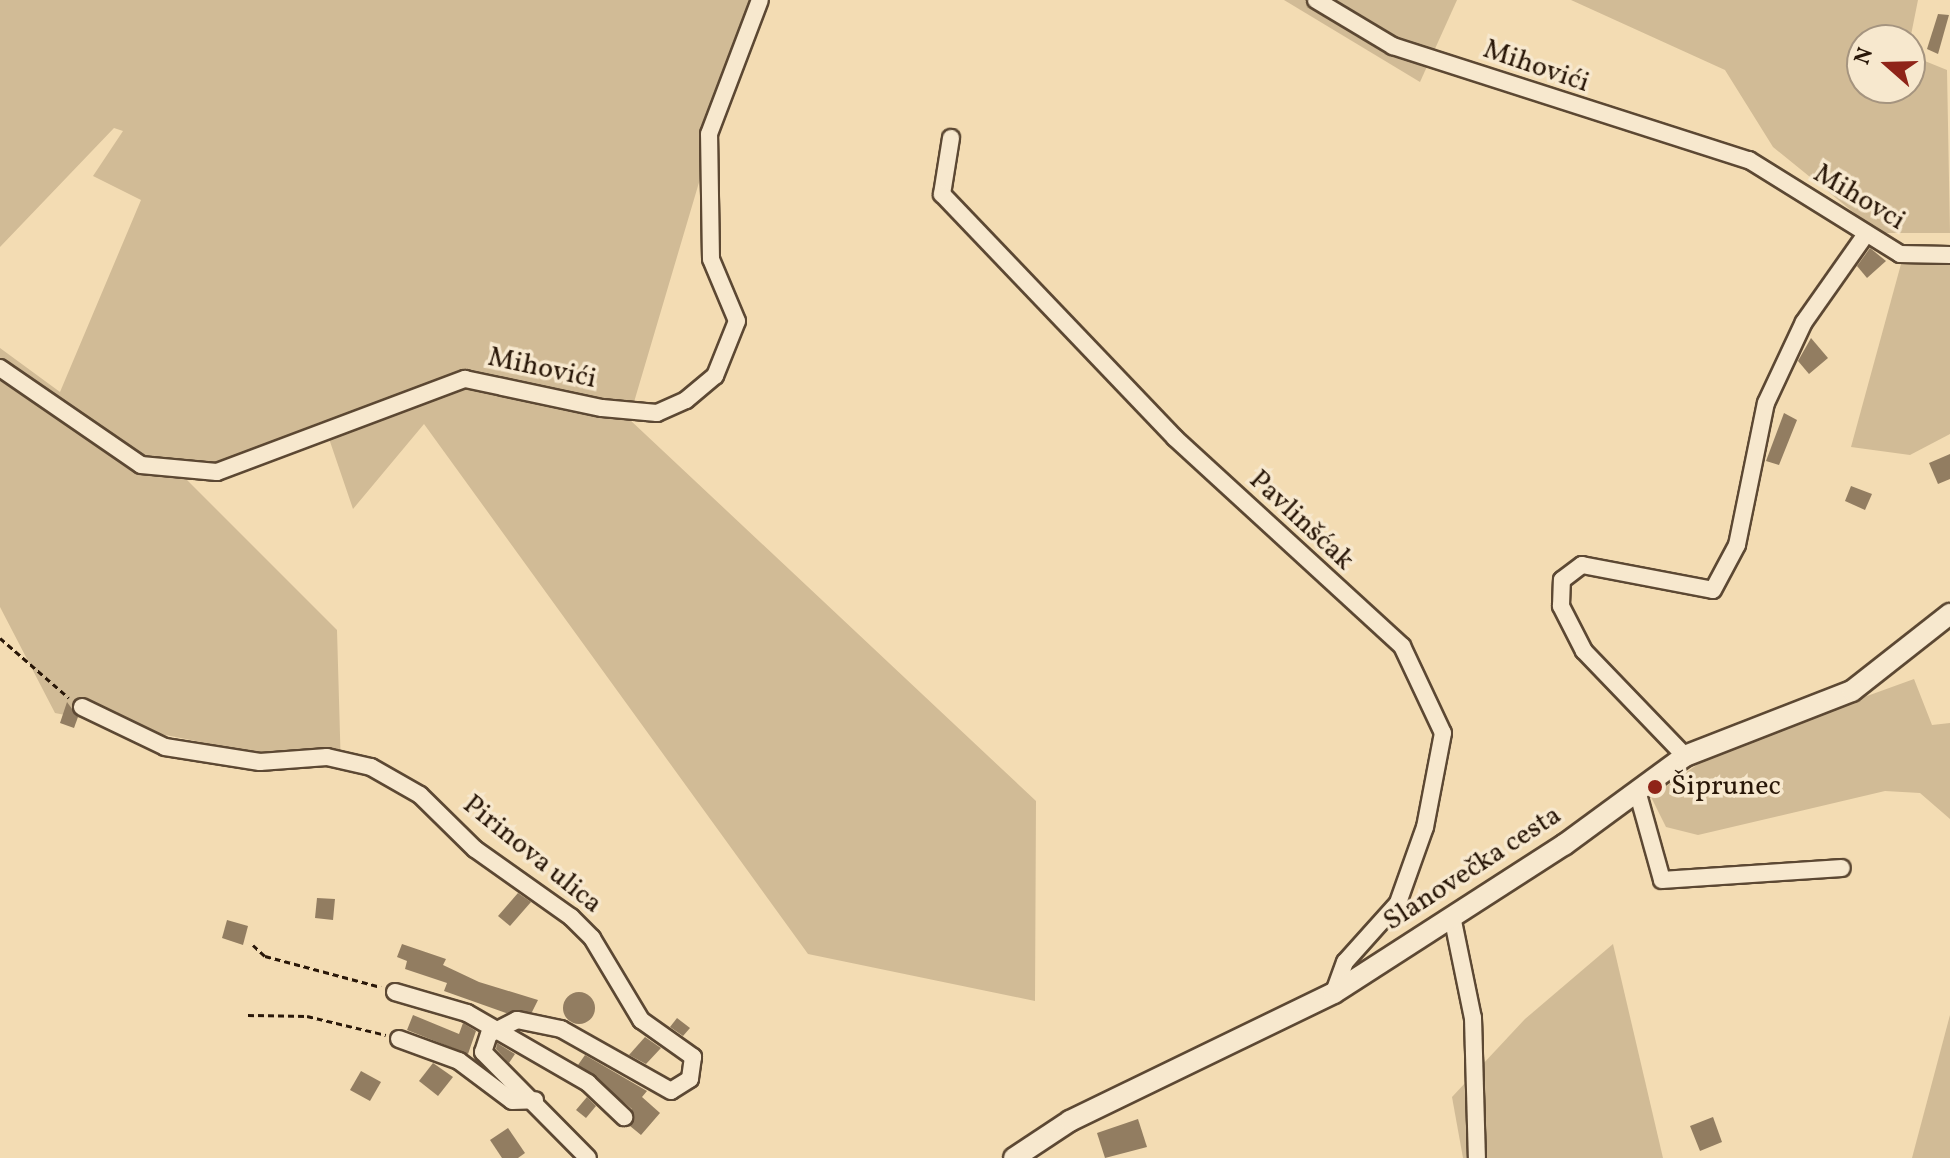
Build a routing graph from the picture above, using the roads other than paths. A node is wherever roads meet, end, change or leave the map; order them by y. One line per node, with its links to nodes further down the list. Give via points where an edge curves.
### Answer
1 (760, 0): 7 (street, Mihovići, via 709,134 711,259 737,321 715,376 686,400 657,413 602,408 465,379 217,472 141,465)
2 (1316, 0): 4 (street, Mihovići, via 1393,46)
3 (951, 138): 15 (street, Pavlinšćak, via 942,194 1175,438 1402,646 1443,733 1425,827 1398,903 1345,962)
4 (1749, 160): 5 (street, Mihovci)
5 (1866, 234): 6 (street, Mihovci, via 1900,254); 10 (street, via 1804,322 1766,403 1737,545 1713,590 1582,565 1562,580 1561,606 1584,651)
6 (1950, 255)
7 (0, 368)
8 (1950, 614): 10 (street, Slanovečka cesta, via 1852,691)
9 (82, 707): 16 (street, Pirinova ulica, via 165,747 260,762 327,757 371,767 420,795 475,849 592,938 641,1020 693,1057 690,1079 671,1091 561,1029 528,1020)
10 (1685, 756): 11 (street, Slanovečka cesta)
11 (1638, 794): 12 (street, via 1662,880); 13 (street, Slanovečka cesta)
12 (1842, 868)
13 (1452, 916): 15 (street, Slanovečka cesta); 22 (street, via 1473,1018)
14 (395, 992): 16 (street)
15 (1334, 993): 21 (street, Slanovečka cesta, via 1070,1121)
16 (498, 1030): 18 (street, via 483,1052); 19 (street, via 588,1083)
17 (399, 1039): 18 (street, via 459,1061 512,1101)
18 (535, 1100): 20 (street)
19 (624, 1117)
20 (588, 1158)
21 (1014, 1158)
22 (1477, 1158)

